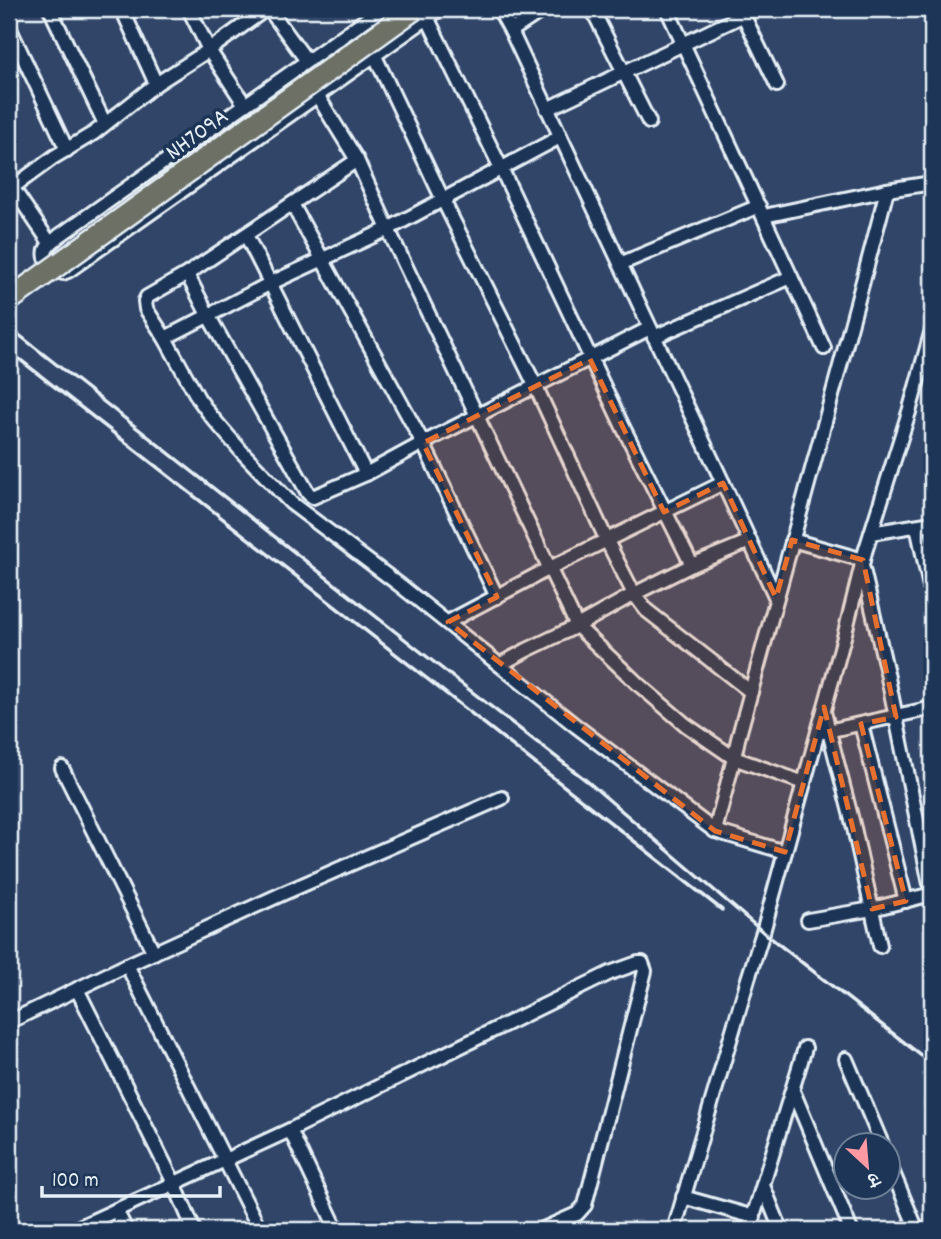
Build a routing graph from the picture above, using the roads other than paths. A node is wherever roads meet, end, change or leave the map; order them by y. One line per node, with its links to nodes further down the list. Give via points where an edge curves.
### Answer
1 (50, 9): 26 (street)
2 (122, 9): 20 (street)
3 (189, 9): 16 (street)
4 (381, 9): 18 (street)
5 (440, 9): 12 (street)
6 (499, 9): 14 (street)
7 (544, 9): 14 (street)
8 (592, 9): 19 (street)
9 (667, 9): 15 (street)
10 (264, 10): 16 (street); 18 (street)
11 (742, 12): 15 (street); 21 (street)
12 (420, 13): 17 (street); 30 (street); 45 (highway, NH709A, bridge)
13 (9, 27): 28 (street)
14 (511, 31): 24 (street)
15 (684, 43): 19 (street); 36 (street)
16 (209, 50): 20 (street); 23 (street)
17 (374, 54): 22 (street); 34 (street)
18 (307, 61): 23 (street)
19 (624, 72): 24 (street); 25 (street)
20 (156, 84): 26 (street)
21 (777, 85)
22 (317, 95): 29 (street); 39 (street, via 68,271 52,268 46,256)
23 (245, 105): 39 (street)
24 (547, 109): 27 (street)
25 (649, 122)
26 (105, 124): 28 (street)
27 (560, 137): 30 (street); 41 (street)
28 (66, 150): 32 (street)
29 (357, 160): 35 (street); 37 (street)
30 (501, 168): 34 (street); 51 (street)
31 (932, 183): 33 (street)
32 (10, 186): 39 (street)
33 (887, 190): 36 (street); 61 (street)
34 (443, 200): 37 (street); 52 (street)
35 (292, 204): 38 (street); 40 (street)
36 (761, 211): 41 (street); 43 (street)
37 (388, 229): 40 (street); 53 (street)
38 (246, 235): 42 (street); 44 (street)
39 (50, 243)
40 (322, 259): 44 (street); 54 (street)
41 (620, 264): 48 (street)
42 (187, 274): 46 (street); 49 (street, via 145,301)
43 (791, 277): 48 (street); 50 (street)
44 (271, 284): 46 (street); 55 (street)
45 (9, 300)
46 (208, 315): 49 (street); 55 (street, via 308,493 313,497)
47 (932, 330): 60 (street)
48 (652, 332): 51 (street); 56 (street)
49 (165, 338): 71 (street, via 211,416 291,503)
50 (824, 348)
51 (590, 359): 52 (street); 57 (street)
52 (537, 387): 53 (street); 62 (street)
53 (478, 415): 54 (street); 66 (street)
54 (423, 443): 55 (street); 69 (street)
55 (366, 474)
56 (723, 483): 57 (street); 63 (street)
57 (664, 512): 62 (street); 65 (street)
58 (932, 523): 59 (street)
59 (917, 526): 60 (street); 68 (street)
60 (871, 533): 64 (street)
61 (792, 540): 64 (street); 70 (street)
62 (607, 541): 66 (street); 67 (street)
63 (750, 541): 65 (street); 70 (street)
64 (863, 562): 76 (street); 78 (street, via 824,711)
65 (692, 565): 67 (street)
66 (550, 568): 69 (street); 72 (street)
67 (634, 594): 72 (street); 74 (street, via 646,610)
68 (932, 596)
69 (497, 597): 71 (street)
70 (775, 598): 74 (street)
71 (448, 622): 73 (street)
72 (577, 626): 73 (street); 79 (street, via 685,725)
73 (501, 664): 83 (street)
74 (751, 692): 79 (street)
75 (932, 708): 76 (street)
76 (896, 717): 77 (street); 85 (street)
77 (861, 724): 78 (street); 86 (street)
78 (823, 732): 81 (street); 87 (street)
79 (734, 758): 81 (street); 83 (street)
80 (62, 768): 90 (street)
81 (804, 783): 84 (street)
82 (502, 798): 90 (street)
83 (715, 831): 84 (street)
84 (785, 852): 103 (street)
85 (932, 894): 86 (street)
86 (906, 901): 87 (street)
87 (872, 909): 88 (street); 89 (street)
88 (808, 919)
89 (880, 946)
90 (154, 953): 91 (street)
91 (127, 965): 92 (street); 99 (street)
92 (77, 989): 93 (street); 100 (street)
93 (9, 1022)
94 (805, 1048): 96 (street)
95 (846, 1059): 98 (street)
96 (793, 1091): 101 (street); 115 (street)
97 (290, 1130): 99 (street); 110 (street); 111 (street, via 610,973 642,963 645,971 584,1205 577,1214)
98 (876, 1130)
99 (224, 1160): 100 (street); 109 (street)
100 (174, 1183): 104 (street); 108 (street)
101 (764, 1188): 105 (street); 114 (street)
102 (902, 1194): 116 (street)
103 (683, 1197): 105 (street); 112 (street)
104 (116, 1210): 106 (street); 107 (street)
105 (754, 1217): 113 (street)
106 (73, 1230)
107 (125, 1230)
108 (194, 1230)
109 (260, 1230)
110 (337, 1230)
111 (541, 1230)
112 (674, 1230)
113 (750, 1230)
114 (781, 1230)
115 (851, 1230)
116 (917, 1230)

